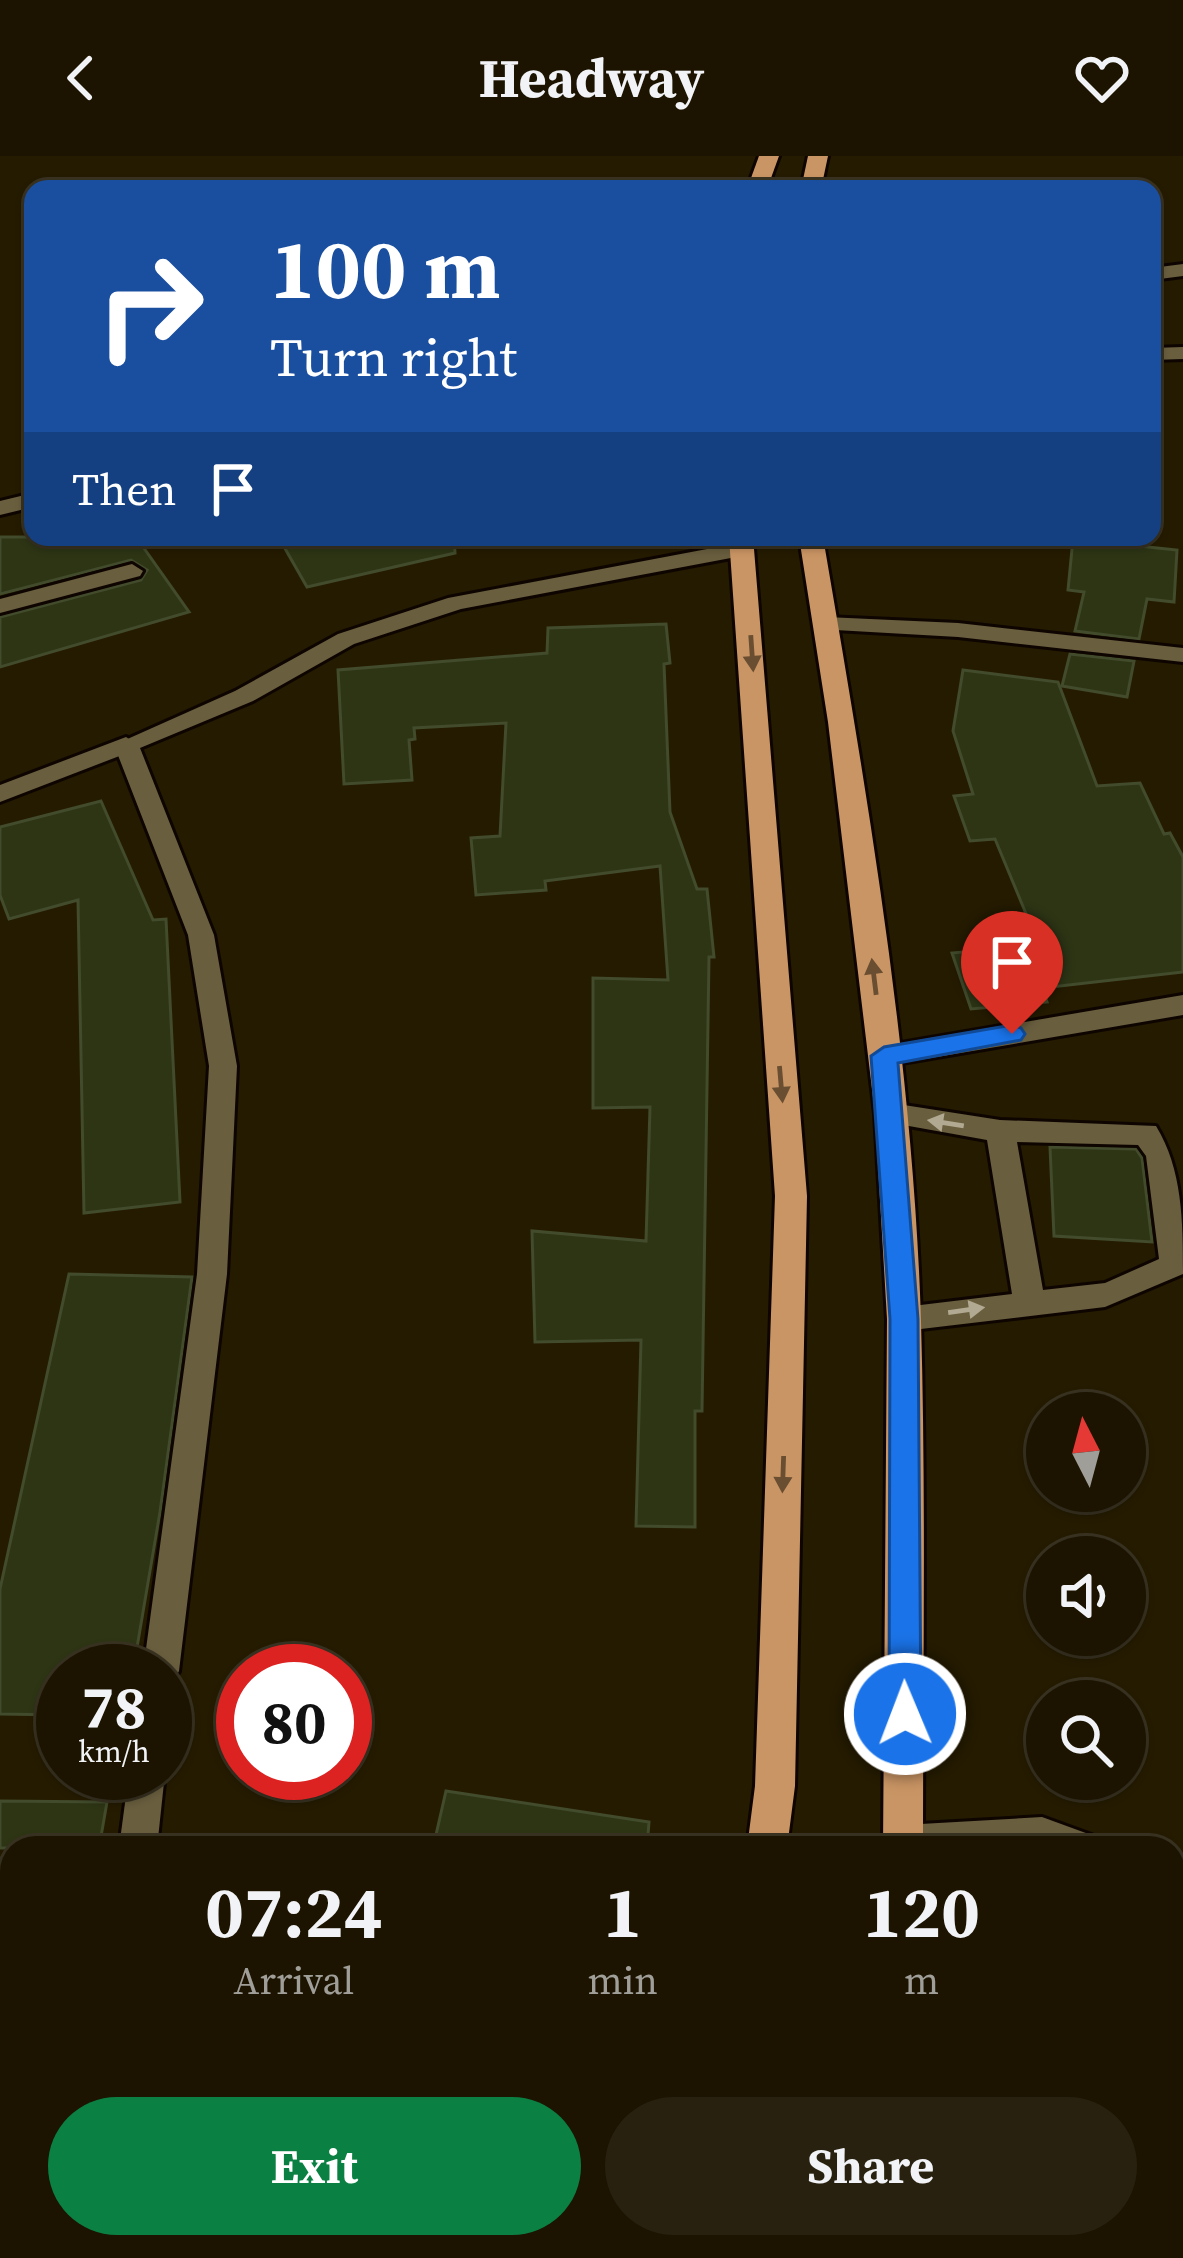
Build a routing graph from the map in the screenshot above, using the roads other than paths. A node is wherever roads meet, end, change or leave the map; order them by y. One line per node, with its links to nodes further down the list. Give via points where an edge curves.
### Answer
1 (728, 546): 8 (street, via 456,603 346,639 244,696)
2 (742, 546): 19 (highway, one-way to 19, via 791,1196)
3 (813, 546): 6 (highway)
4 (132, 571): 5 (street)
5 (0, 605)
6 (826, 625): 7 (street, via 958,630); 11 (highway, one-way to 6)
7 (1183, 656)
8 (126, 746): 9 (street); 16 (street, via 202,935 223,1066 212,1274)
9 (0, 794)
10 (1183, 1005): 11 (street)
11 (884, 1056): 12 (highway)
12 (891, 1114): 13 (street, one-way to 12); 15 (highway)
13 (1000, 1131): 14 (street); 14 (street, via 1146,1133 1160,1154 1175,1265 1105,1295)
14 (1028, 1301): 15 (street, one-way to 14)
15 (904, 1319): 20 (highway)
16 (164, 1644)
17 (144, 1800): 18 (street)
18 (139, 1836)
19 (769, 1836)
20 (903, 1836)
21 (1017, 1836): 22 (street)
22 (1048, 1836)

